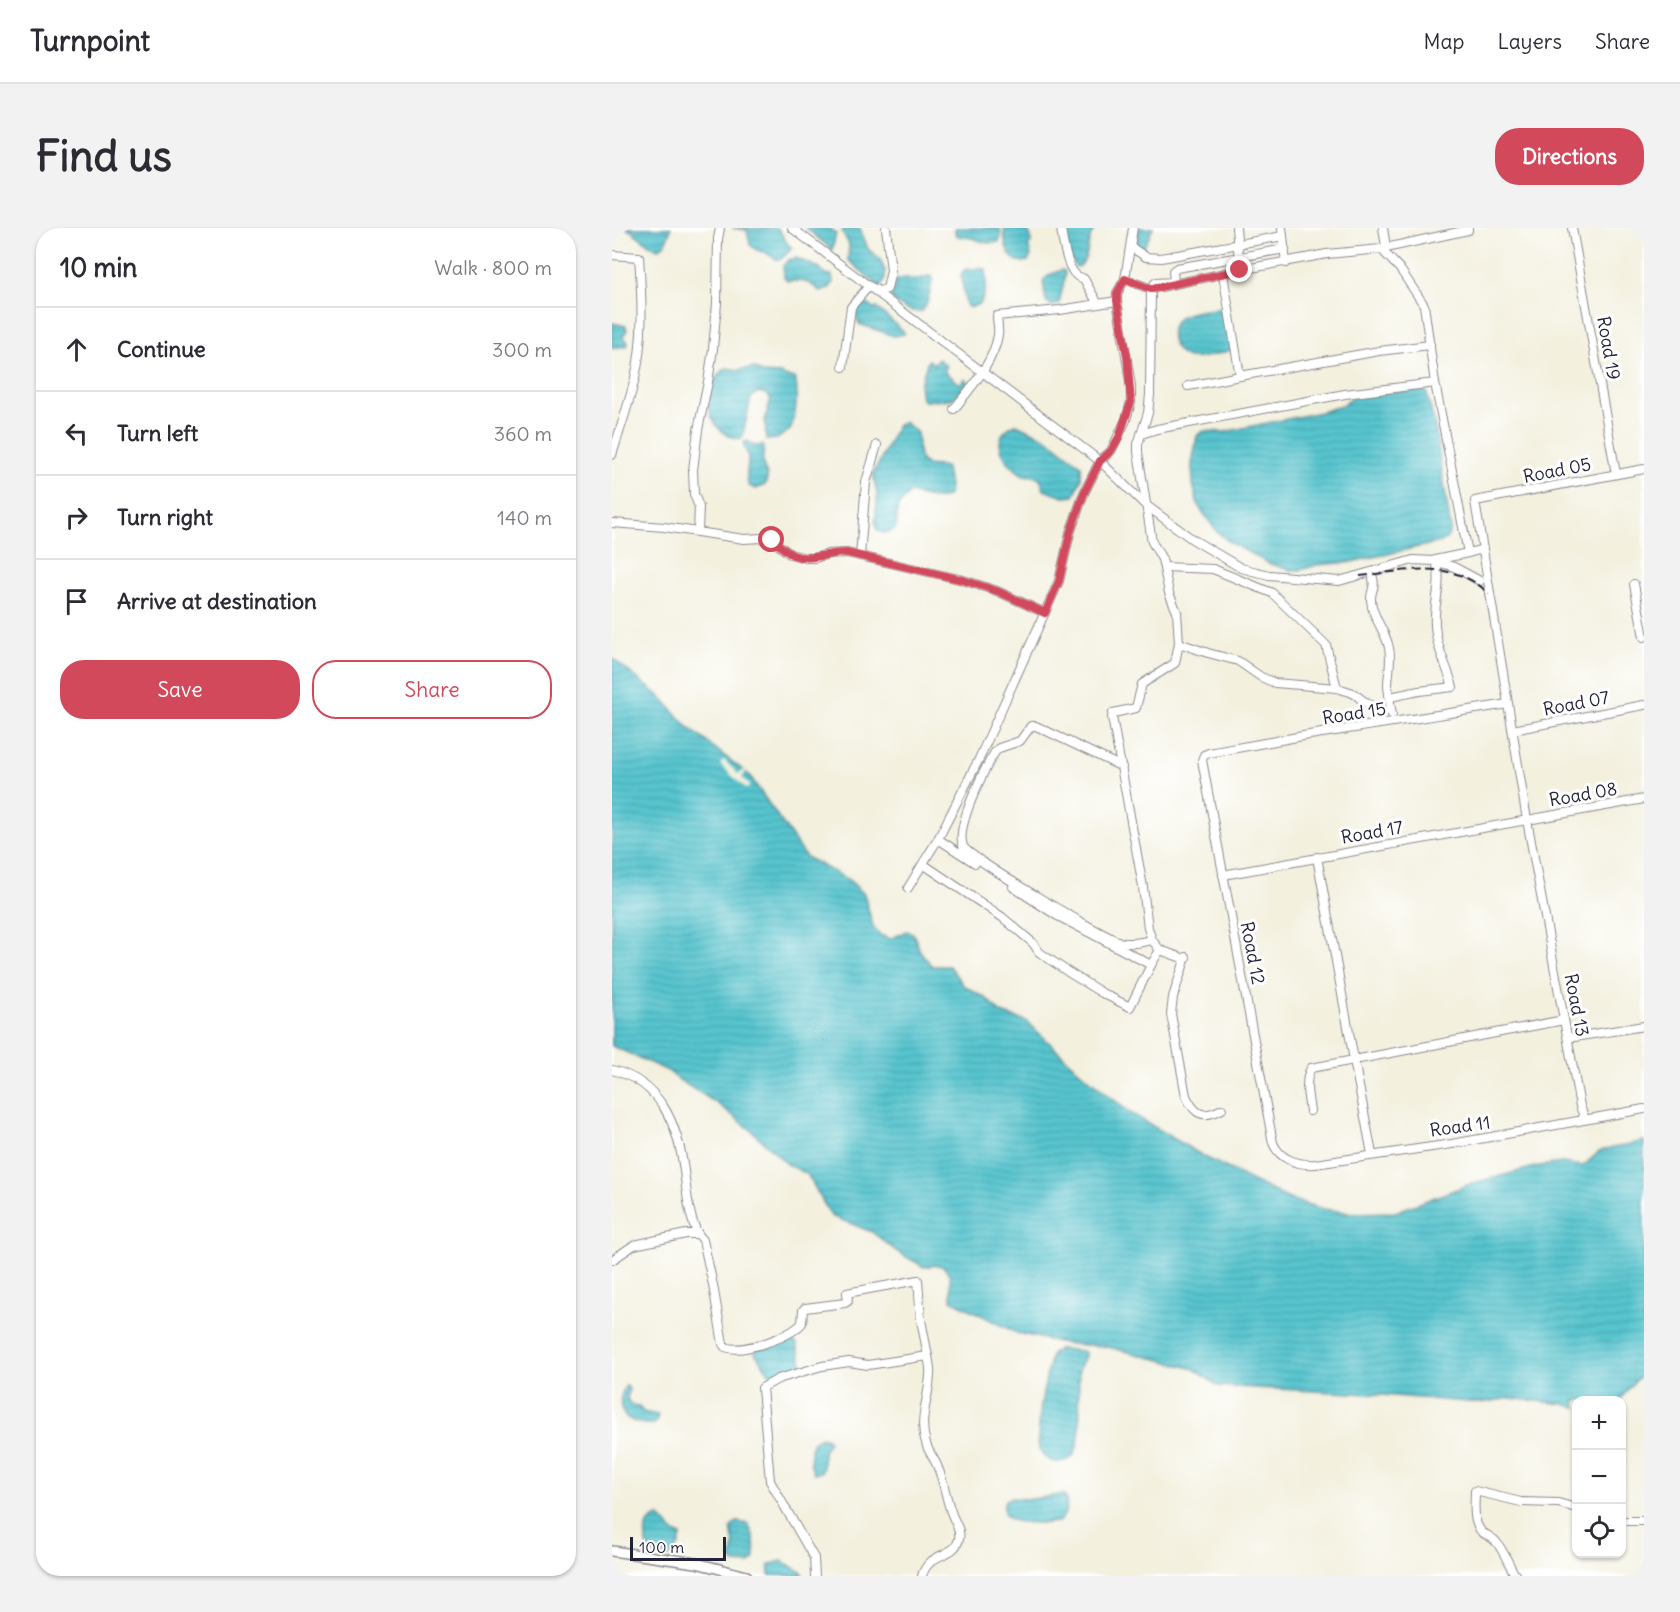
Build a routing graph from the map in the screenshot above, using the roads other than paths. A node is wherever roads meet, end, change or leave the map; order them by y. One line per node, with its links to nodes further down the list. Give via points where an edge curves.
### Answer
1 (720, 228): 41 (street, via 713,349 693,470)
2 (792, 228): 21 (street)
3 (886, 228): 21 (street, via 891,270 887,289 879,291)
4 (1060, 228): 24 (street, via 1073,270 1084,279)
5 (1133, 228): 12 (street)
6 (1236, 228): 11 (street)
7 (1383, 228): 13 (street)
8 (1468, 228): 13 (street)
9 (1572, 228): 37 (street, Road 19)
10 (1283, 232): 11 (street); 14 (street)
11 (1238, 244): 12 (street, via 1154,258); 16 (street)
12 (1131, 247): 20 (street)
13 (1383, 248): 17 (street); 25 (street, via 1424,305)
14 (1285, 249): 16 (street); 17 (street)
15 (612, 255): 34 (street, via 639,257 642,294 636,376)
16 (1239, 258): 18 (street); 22 (street, via 1177,268 1173,271 1174,282 1155,283)
17 (1286, 262): 18 (street)
18 (1240, 270): 19 (street)
19 (1222, 274): 22 (street); 28 (street)
20 (1125, 279): 22 (street); 23 (street)
21 (869, 286): 26 (street, via 850,307); 27 (street)
22 (1151, 289): 32 (street, via 1150,395)
23 (1117, 301): 24 (street); 35 (street, via 1131,402 1119,437)
24 (1098, 304): 27 (street, via 997,316 996,344)
25 (1430, 345): 28 (street); 29 (street)
26 (843, 368)
27 (982, 371): 31 (street); 35 (street)
28 (1240, 376): 30 (street)
29 (1435, 383): 32 (street, via 1345,394); 43 (street)
30 (1188, 386)
31 (954, 409)
32 (1142, 434): 39 (street, via 1138,452)
33 (877, 445): 44 (street, via 866,482)
34 (612, 454)
35 (1100, 461): 39 (street); 49 (street, via 1077,512 1059,581)
36 (1644, 469): 37 (street, Road 05)
37 (1616, 474): 38 (street, Road 05)
38 (1475, 501): 42 (street, Road 13)
39 (1145, 505): 45 (street, via 1152,542); 47 (street, via 1192,540 1230,563 1253,571 1339,581 1413,560 1435,561)
40 (612, 523): 41 (street)
41 (698, 531): 44 (street, via 772,540 790,554 806,558 839,553)
42 (1483, 549): 43 (street); 54 (street, Road 13)
43 (1468, 553): 53 (street, via 1436,560 1440,570 1435,626 1453,687)
44 (860, 556): 49 (street, via 963,580)
45 (1164, 567): 51 (street, via 1177,612); 52 (street, via 1213,569 1272,593 1326,645)
46 (1373, 578): 53 (street, via 1371,602 1389,645)
47 (1480, 581)
48 (1634, 584): 50 (street)
49 (1045, 613): 63 (street)
50 (1644, 637)
51 (1179, 643): 52 (street, via 1238,661 1275,683); 60 (street, via 1175,663 1143,684 1136,708 1113,713)
52 (1337, 688): 56 (street, via 1376,708)
53 (1390, 697): 56 (street)
54 (1508, 704): 57 (street, Road 15); 58 (street, Road 13)
55 (1644, 705): 58 (street, Road 07)
56 (1391, 711): 57 (street)
57 (1393, 722): 59 (street, Road 15)
58 (1513, 730): 62 (street, Road 13)
59 (1204, 755): 66 (street, Road 12)
60 (1122, 767): 68 (street); 68 (street, via 1031,726 1020,741 994,752 968,813 962,841 972,855 1031,893 1119,942)
61 (1644, 799): 62 (street, Road 08)
62 (1527, 820): 64 (street, Road 17); 71 (street, Road 13)
63 (938, 839): 65 (street); 70 (street, via 1056,915)
64 (1317, 857): 66 (street, Road 17); 74 (street)
65 (923, 864): 67 (street); 70 (street, via 1002,917 1039,952 1130,1007)
66 (1223, 875): 81 (street, Road 12, via 1273,1143)
67 (908, 888)
68 (1152, 940): 69 (street)
69 (1160, 950): 70 (street); 76 (street, via 1186,958 1171,1014 1186,1096 1191,1106 1203,1114)
70 (1151, 965)
71 (1564, 1020): 73 (street, Road 13); 74 (street)
72 (1644, 1026): 73 (street)
73 (1568, 1038): 79 (street, Road 13)
74 (1354, 1060): 78 (street, via 1308,1071); 80 (street)
75 (612, 1070): 82 (street, via 639,1080 668,1113 681,1149 691,1216)
76 (1222, 1108)
77 (1644, 1109): 79 (street, Road 11)
78 (1310, 1111)
79 (1585, 1119): 80 (street, Road 11, via 1452,1144)
80 (1372, 1154): 81 (street, Road 11, via 1305,1165)
81 (1280, 1155)
82 (698, 1234): 83 (street, via 634,1245); 84 (street, via 725,1347 738,1349 761,1344 793,1331 802,1323 805,1308 848,1301 847,1293 918,1280)
83 (612, 1260)
84 (928, 1356): 90 (street, via 868,1365 849,1362 822,1366 762,1388 770,1480 814,1557); 91 (street, via 931,1373 922,1425 960,1537 957,1546 925,1566)
85 (1572, 1507): 92 (street, via 1521,1502 1475,1491 1477,1525 1497,1543)
86 (1626, 1521): 87 (street)
87 (1644, 1521)
88 (612, 1551): 89 (main road, via 696,1563)
89 (747, 1576)
90 (815, 1576)
91 (922, 1576)
92 (1516, 1576)

